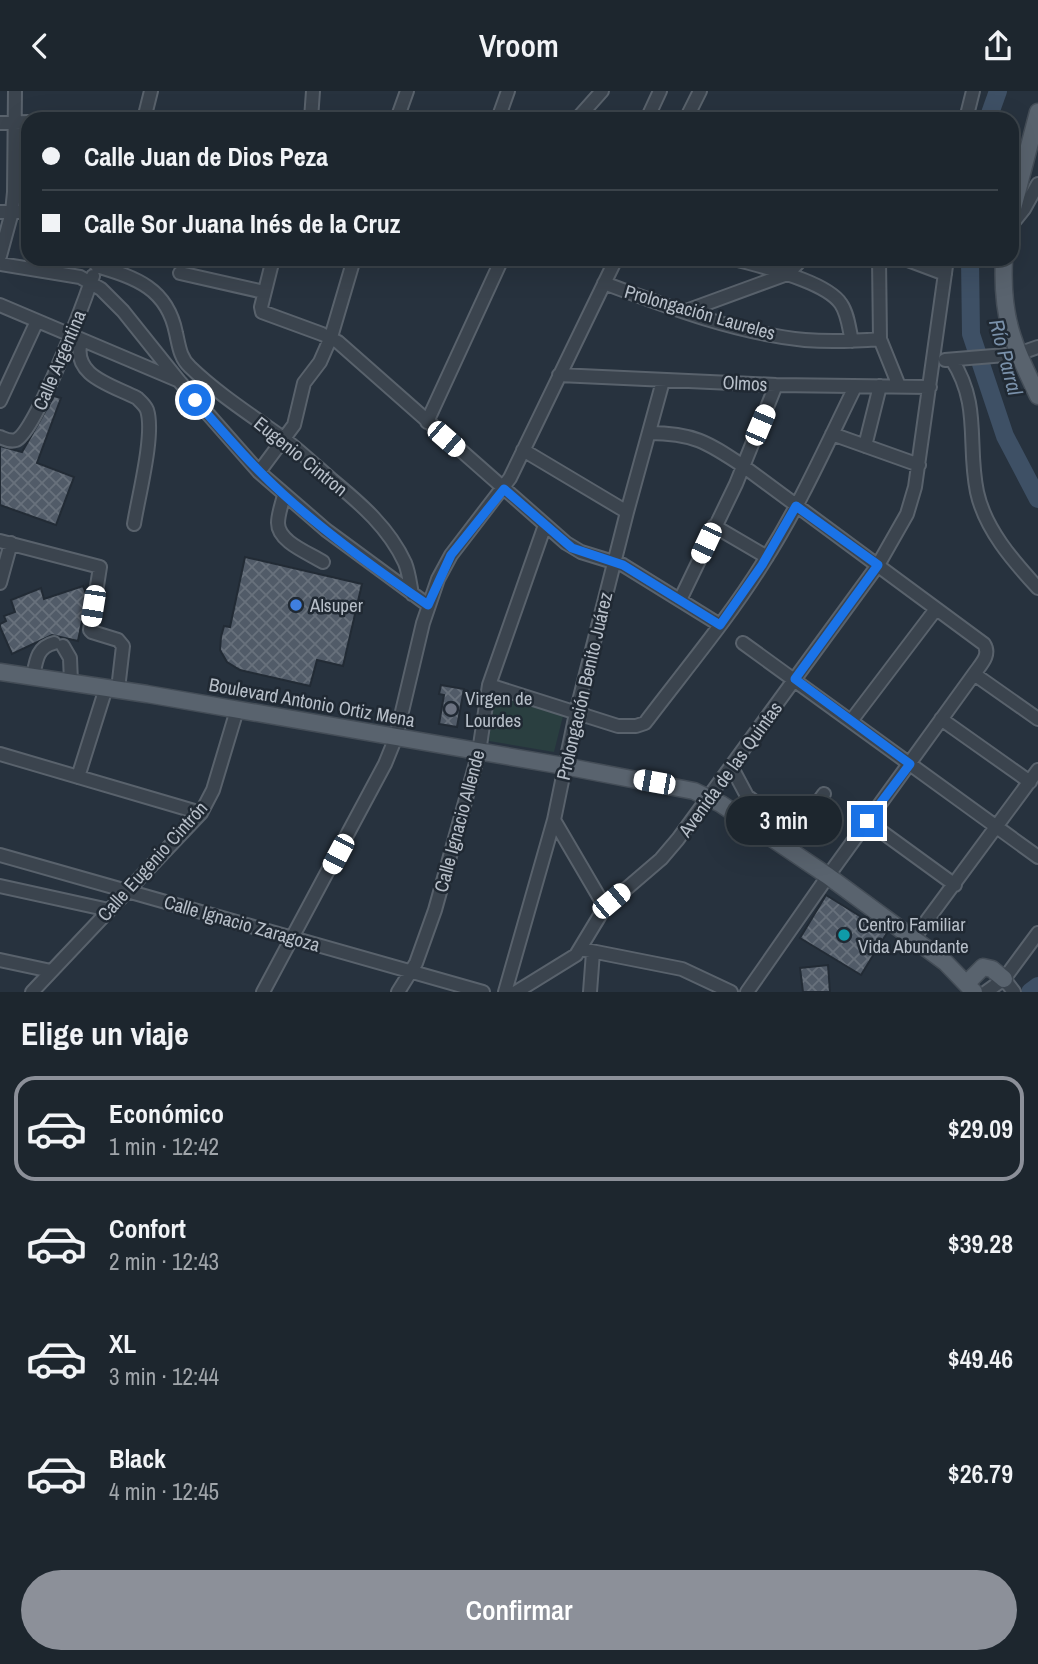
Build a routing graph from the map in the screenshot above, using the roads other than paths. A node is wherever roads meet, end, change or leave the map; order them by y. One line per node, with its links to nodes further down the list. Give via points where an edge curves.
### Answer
1 (15, 91): 21 (street)
2 (151, 91): 10 (street)
3 (313, 91): 11 (street)
4 (407, 91): 12 (street)
5 (508, 91): 13 (street)
6 (602, 91): 14 (street)
7 (660, 91): 15 (street)
8 (700, 91): 16 (street)
9 (973, 91): 17 (street)
10 (146, 112)
11 (312, 112)
12 (400, 112)
13 (500, 112)
14 (583, 112)
15 (650, 112)
16 (689, 112)
17 (968, 112)
18 (1038, 112): 23 (main road)
19 (21, 122): 21 (street)
20 (0, 123): 21 (street)
21 (14, 123): 24 (street)
22 (1038, 184): 25 (street)
23 (1019, 185)
24 (6, 212): 26 (street)
25 (1019, 215)
26 (0, 256)
27 (0, 264): 43 (street, via 64,273)
28 (97, 266): 43 (street, Calle Argentina)
29 (107, 266): 54 (street, via 157,294 168,307)
30 (270, 266): 45 (street)
31 (352, 266): 49 (street)
32 (499, 266): 69 (street)
33 (612, 266): 44 (street)
34 (759, 266): 41 (street)
35 (795, 266): 41 (street)
36 (879, 266): 51 (street)
37 (924, 266): 42 (street)
38 (946, 266): 42 (street, Avenida de las Quintas)
39 (1004, 266): 55 (main road, via 1006,317)
40 (180, 273): 45 (street)
41 (787, 274): 47 (street); 52 (street, via 838,300)
42 (945, 274): 57 (street, Avenida de las Quintas)
43 (91, 282): 50 (street, Calle Argentina); 58 (street, via 114,300)
44 (604, 283): 47 (street, Prolongación Laureles); 59 (street)
45 (264, 292): 49 (street, via 264,314)
46 (0, 305): 48 (street)
47 (686, 311): 52 (street, Prolongación Laureles, via 771,335)
48 (37, 321): 50 (street); 68 (street)
49 (331, 337): 69 (street); 73 (street, via 304,383 297,419)
50 (76, 339): 60 (street); 72 (street, Calle Argentina, via 27,428 15,440); 83 (street, via 87,372 137,398 147,411 149,432)
51 (880, 339): 52 (street, Prolongación Laureles); 64 (street)
52 (852, 341)
53 (1038, 347): 55 (street)
54 (179, 350): 58 (street); 73 (street, Eugenio Cintron, via 188,366)
55 (1015, 355): 56 (street); 67 (main road)
56 (955, 359): 57 (street); 92 (street, via 971,405 974,477 984,513 1007,552)
57 (934, 360): 66 (street, Avenida de las Quintas)
58 (164, 362): 60 (street)
59 (559, 375): 61 (street, Olmos); 75 (street)
60 (179, 381): 78 (street)
61 (663, 381): 62 (street, Olmos); 70 (street, Prolongación Benito Juárez)
62 (776, 385): 65 (street, Olmos); 77 (street)
63 (880, 386): 64 (street, Olmos); 65 (street, Olmos); 74 (street)
64 (898, 386): 66 (street, Olmos)
65 (855, 387): 71 (street)
66 (930, 387): 76 (street, Avenida de las Quintas)
67 (1038, 396)
68 (0, 401)
69 (427, 422): 79 (street)
70 (649, 433): 77 (street, via 676,433 701,440); 82 (street, Prolongación Benito Juárez)
71 (832, 434): 74 (street); 81 (street)
72 (0, 437)
73 (284, 440): 78 (street); 93 (street, Eugenio Cintron, via 374,517 406,566)
74 (865, 446): 76 (street)
75 (523, 450): 79 (street); 82 (street)
76 (919, 465): 90 (street, Avenida de las Quintas, via 907,514)
77 (743, 466): 81 (street); 85 (street)
78 (259, 472): 80 (street)
79 (504, 489): 84 (street); 95 (street, via 451,555)
80 (284, 495): 88 (street, via 279,531); 93 (street)
81 (796, 506): 87 (street); 90 (street)
82 (626, 512): 89 (street, Prolongación Benito Juárez)
83 (134, 524)
84 (545, 525): 89 (street, via 572,548); 104 (street, Calle Ignacio Allende)
85 (714, 526): 87 (street); 94 (street)
86 (6, 542): 91 (street); 105 (street, via 100,567 90,629 123,646)
87 (767, 557): 97 (street)
88 (323, 562)
89 (614, 562): 94 (street); 107 (street, Prolongación Benito Juárez)
90 (878, 565): 96 (street); 102 (street, Avenida de las Quintas)
91 (0, 583)
92 (1038, 588)
93 (412, 594): 95 (street)
94 (680, 600): 97 (street)
95 (428, 605): 111 (street)
96 (936, 609): 100 (street, via 984,644 988,653); 110 (street)
97 (720, 625): 107 (street, via 645,723 629,727)
98 (743, 643): 102 (street)
99 (0, 673): 101 (main road, Boulevard Antonio Ortiz Mena)
100 (974, 674): 108 (street); 109 (street)
101 (33, 677): 103 (main road, Boulevard Antonio Ortiz Mena); 103 (street, via 44,646 59,644 70,658)
102 (795, 679): 110 (street); 116 (street, Avenida de las Quintas)
103 (71, 683): 105 (main road, Boulevard Antonio Ortiz Mena)
104 (489, 685): 107 (street); 112 (street, Calle Ignacio Allende)
105 (112, 689): 106 (main road, Boulevard Antonio Ortiz Mena); 118 (street)
106 (237, 710): 111 (main road, Boulevard Antonio Ortiz Mena); 122 (street, Calle Eugenio Cintrón, via 213,790)
107 (576, 713): 115 (street, Prolongación Benito Juárez)
108 (941, 719): 114 (street); 119 (street)
109 (1038, 719)
110 (851, 722): 114 (street)
111 (396, 737): 112 (main road, Boulevard Antonio Ortiz Mena); 137 (street)
112 (480, 752): 115 (main road, Boulevard Antonio Ortiz Mena); 142 (street, Calle Ignacio Allende, via 435,910)
113 (0, 754): 118 (street)
114 (910, 764): 124 (street); 125 (street)
115 (564, 766): 121 (main road, Boulevard Antonio Ortiz Mena, via 676,786); 123 (street, Prolongación Benito Juárez)
116 (731, 766): 121 (street, Avenida de las Quintas); 126 (street, via 747,796)
117 (1038, 771): 119 (street)
118 (78, 777): 122 (street)
119 (1030, 782): 125 (street)
120 (824, 794): 126 (street)
121 (708, 797): 127 (main road, Boulevard Antonio Ortiz Mena); 134 (street, Avenida de las Quintas, via 661,859)
122 (201, 813): 133 (street, Calle Eugenio Cintrón)
123 (554, 820): 134 (street); 150 (street, Prolongación Benito Juárez)
124 (867, 821): 130 (street); 131 (street)
125 (997, 827): 129 (street); 131 (street)
126 (796, 833): 127 (street)
127 (785, 847): 130 (main road, Boulevard Antonio Ortiz Mena)
128 (0, 855): 133 (street, Calle Ignacio Zaragoza)
129 (1038, 856)
130 (828, 876): 138 (main road, Boulevard Antonio Ortiz Mena); 154 (street)
131 (954, 885): 138 (street)
132 (0, 886): 135 (street)
133 (128, 891): 135 (street, Calle Eugenio Cintrón); 137 (street, Calle Ignacio Zaragoza)
134 (605, 907): 139 (street, Avenida de las Quintas)
135 (108, 910): 141 (street, Calle Eugenio Cintrón)
136 (1038, 933): 143 (street)
137 (294, 938): 142 (street, Calle Ignacio Zaragoza); 147 (street)
138 (914, 938): 145 (main road, Boulevard Antonio Ortiz Mena)
139 (587, 951): 151 (street, Avenida de las Quintas); 152 (street); 153 (street, via 682,969)
140 (0, 960): 141 (street)
141 (51, 971): 146 (street, Calle Eugenio Cintrón)
142 (411, 973): 144 (street, Calle Ignacio Zaragoza); 148 (street, Calle Ignacio Allende)
143 (1009, 985): 145 (main road, via 983,967)
144 (448, 988): 149 (street, Calle Ignacio Zaragoza)
145 (975, 989)
146 (32, 992)
147 (263, 992)
148 (398, 992)
149 (483, 992)
150 (505, 992)
151 (516, 992)
152 (590, 992)
153 (731, 992)
154 (747, 992)

